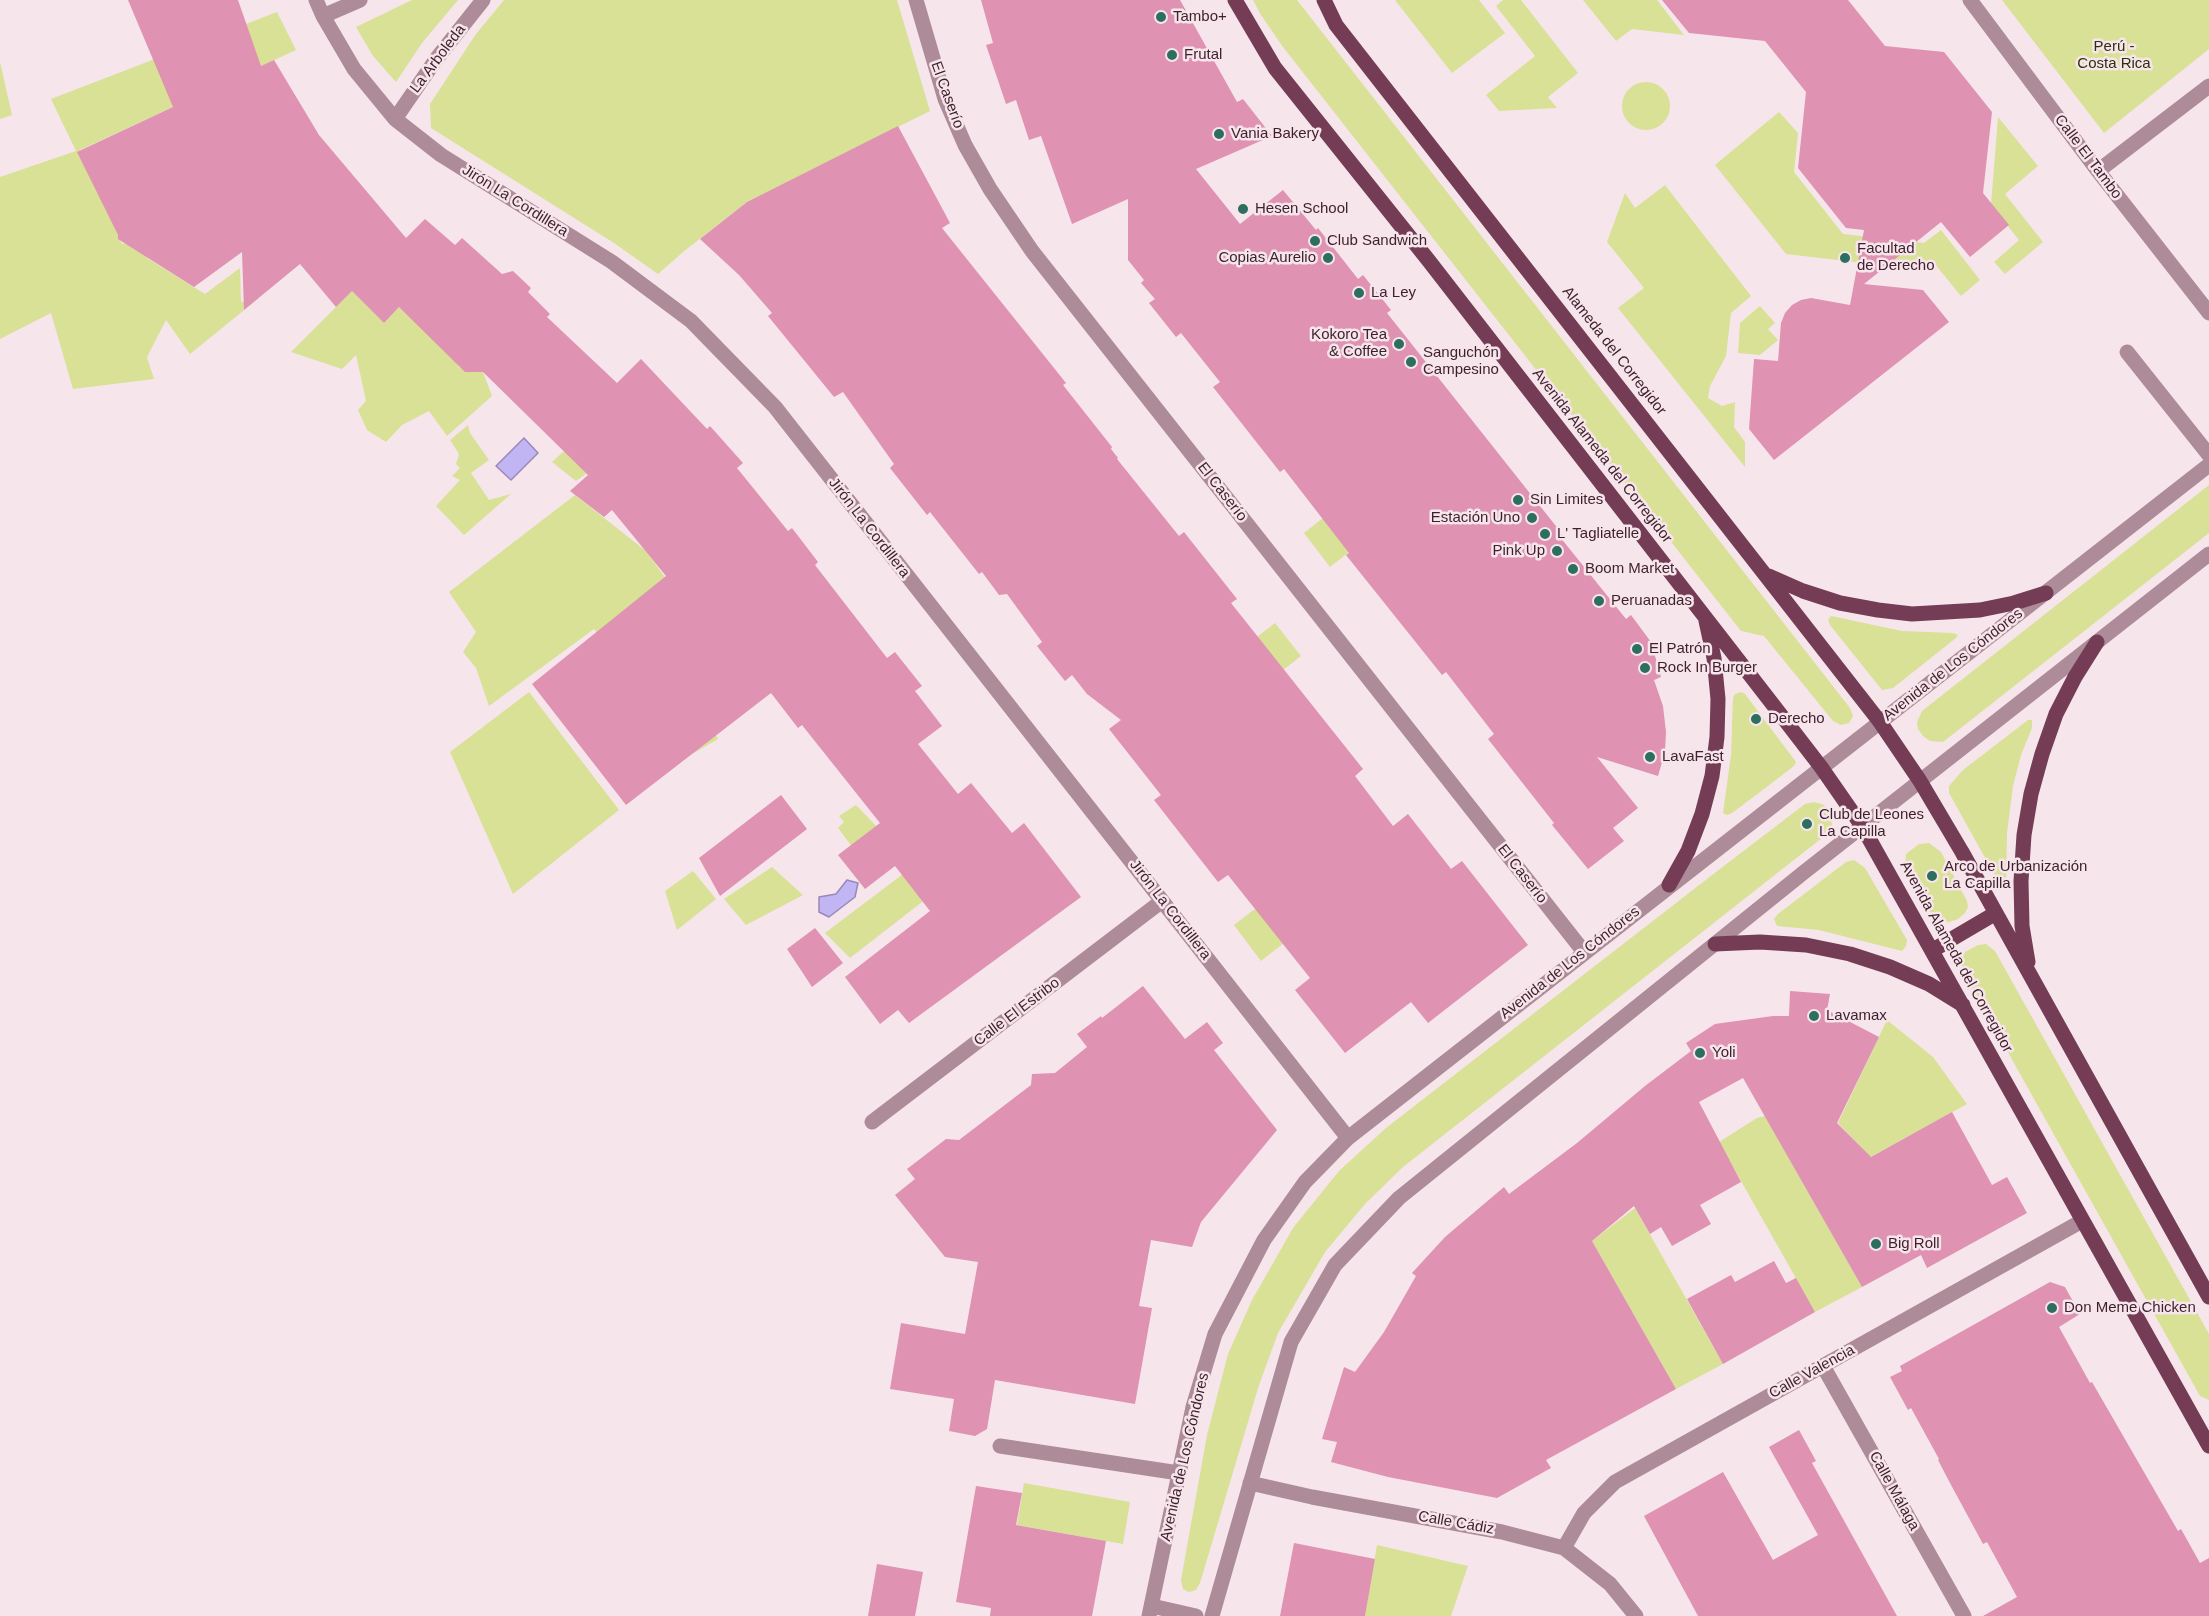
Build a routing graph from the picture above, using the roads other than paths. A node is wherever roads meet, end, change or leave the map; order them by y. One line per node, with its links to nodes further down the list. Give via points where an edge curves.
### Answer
1 (316, 0): 8 (street, Jirón La Cordillera)
2 (360, 0): 8 (street)
3 (483, 0): 10 (street, La Arboleda)
4 (916, 0): 30 (street, El Caserío, via 945,99 966,145 1032,251)
5 (1235, 0): 19 (main road, Avenida Alameda del Corregidor, via 1275,68)
6 (1324, 0): 17 (main road, Alameda del Corregidor, via 1336,25)
7 (1970, 0): 11 (street, Calle El Tambo)
8 (323, 16): 10 (street, Jirón La Cordillera, via 354,69)
9 (2209, 86): 11 (street)
10 (395, 119): 26 (street, Jirón La Cordillera, via 441,155 612,262 691,321 775,408)
11 (2098, 171): 12 (street, Calle El Tambo)
12 (2209, 313)
13 (2127, 352): 14 (street)
14 (2209, 455)
15 (2209, 465): 18 (street, Avenida de Los Cóndores)
16 (2209, 554): 20 (street)
17 (1768, 575): 18 (main road, via 1840,603 1912,614 1980,610); 21 (main road, Alameda del Corregidor)
18 (2046, 593): 21 (street, Avenida de Los Cóndores)
19 (1705, 618): 22 (main road, Avenida Alameda del Corregidor); 25 (main road, via 1718,699 1715,757 1702,814)
20 (2097, 642): 23 (street); 31 (main road, via 2056,714 2031,794 2021,881 2022,926)
21 (1880, 722): 22 (street, Avenida de Los Cóndores); 23 (main road)
22 (1821, 767): 24 (main road, Avenida Alameda del Corregidor); 25 (street, Avenida de Los Cóndores)
23 (1920, 781): 24 (street); 27 (main road)
24 (1862, 826): 28 (street); 29 (main road, Avenida Alameda del Corregidor)
25 (1669, 885): 30 (street, Avenida de Los Cóndores)
26 (1162, 901): 33 (street, Calle El Estribo); 34 (street, Jirón La Cordillera)
27 (1996, 913): 29 (main road); 31 (main road)
28 (1715, 944): 32 (main road, via 1806,945 1850,954 1929,984); 41 (street, via 1399,1198 1335,1265 1291,1342)
29 (1933, 950): 32 (main road, Avenida Alameda del Corregidor)
30 (1584, 952): 34 (street, Avenida de Los Cóndores)
31 (2030, 971): 36 (main road)
32 (1964, 1005): 35 (main road, Avenida Alameda del Corregidor)
33 (872, 1122)
34 (1348, 1138): 40 (street, Avenida de Los Cóndores, via 1305,1182 1263,1240 1215,1334)
35 (2082, 1221): 37 (street, Calle Valencia); 38 (main road, Avenida Alameda del Corregidor)
36 (2209, 1297)
37 (1823, 1366): 42 (street, Calle Valencia, via 1616,1482 1584,1513); 47 (street, Calle Málaga)
38 (2207, 1436)
39 (1000, 1446): 40 (street)
40 (1179, 1473): 43 (street, Avenida de Los Cóndores)
41 (1250, 1483): 42 (street, Calle Cádiz, via 1502,1532); 45 (street)
42 (1564, 1548): 46 (street, Calle Cádiz, via 1610,1584)
43 (1150, 1611): 44 (street)
44 (1196, 1616)
45 (1212, 1616)
46 (1635, 1616)
47 (1964, 1616)

